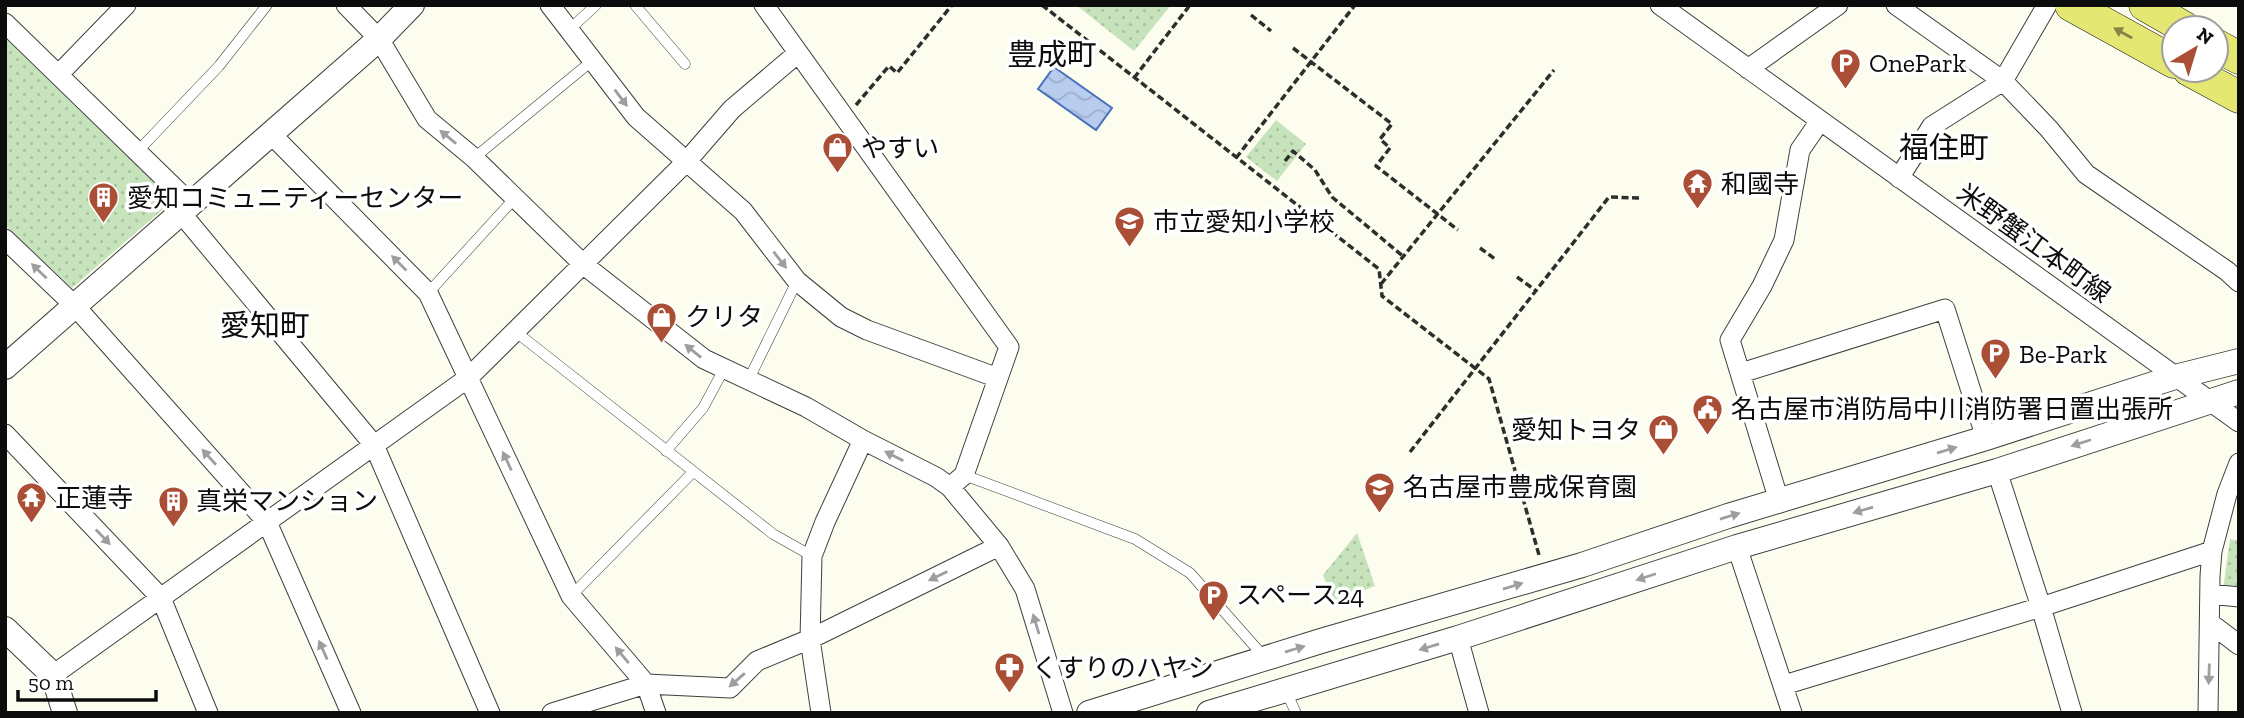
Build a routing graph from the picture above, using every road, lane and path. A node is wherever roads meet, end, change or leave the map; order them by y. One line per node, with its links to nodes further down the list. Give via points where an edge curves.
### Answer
1 (126, 5): 33 (street)
2 (267, 5): 41 (lane, via 219,66)
3 (346, 5): 24 (street)
4 (412, 5): 24 (street)
5 (550, 5): 22 (street)
6 (596, 5): 22 (lane)
7 (635, 5): 30 (lane)
8 (764, 5): 26 (street)
9 (952, 5): 38 (path, via 897,73 889,66)
10 (1041, 5): 34 (path)
11 (1190, 5): 34 (path)
12 (1355, 5): 29 (path)
13 (1660, 5): 31 (street, 米野蟹江本町線)
14 (1838, 5): 31 (street)
15 (1896, 5): 35 (street)
16 (2047, 5): 35 (street)
17 (2071, 5): 27 (main road, one-way to 17)
18 (2145, 5): 19 (main road)
19 (2161, 14)
20 (1251, 15): 23 (path)
21 (5, 23): 33 (street)
22 (569, 30): 28 (street)
23 (1271, 31)
24 (379, 39): 40 (street); 42 (street, one-way to 24, via 426,120)
25 (1293, 48): 29 (path)
26 (798, 53): 38 (street); 45 (street, via 732,110)
27 (2160, 54)
28 (593, 60): 42 (lane); 45 (street, one-way to 45, via 636,117)
29 (1311, 62): 43 (path); 50 (path, via 1392,124 1380,139 1390,148 1376,166)
30 (685, 64)
31 (1748, 69): 39 (street, 米野蟹江本町線)
32 (1553, 70): 50 (path)
33 (59, 74): 41 (street)
34 (1134, 78): 43 (path)
35 (2003, 81): 46 (street, via 1933,126); 59 (street, via 2086,174)
36 (2215, 84): 37 (main road)
37 (2239, 97)
38 (845, 119): 72 (street, via 1009,347)
39 (1819, 121): 46 (street, 米野蟹江本町線); 69 (street, via 1800,150 1784,240 1730,340)
40 (271, 134): 49 (street); 62 (street, one-way to 40)
41 (138, 151): 49 (street)
42 (474, 158): 47 (street)
43 (1236, 158): 60 (path, via 1379,269)
44 (1285, 161): 54 (path, via 1293,151 1315,170 1332,197)
45 (686, 162): 56 (street); 58 (street, one-way to 58, via 743,211)
46 (1899, 178): 70 (street, 米野蟹江本町線)
47 (514, 198): 56 (street); 62 (lane)
48 (1639, 198): 61 (path, via 1609,197)
49 (186, 208): 63 (street); 80 (street)
50 (1438, 214): 51 (path); 54 (path)
51 (1458, 230)
52 (5, 239): 63 (street, one-way to 52)
53 (1480, 247): 55 (path)
54 (1404, 257): 60 (path)
55 (1495, 260)
56 (584, 265): 64 (street); 68 (street, one-way to 56, via 704,359)
57 (1517, 276): 61 (path)
58 (797, 281): 72 (street, via 841,317 867,330); 73 (lane)
59 (2239, 282)
60 (1381, 285): 67 (path, via 1382,296)
61 (1536, 291): 67 (path)
62 (428, 293): 71 (street)
63 (75, 306): 66 (street); 88 (street, one-way to 63)
64 (516, 332): 71 (street); 81 (lane)
65 (2239, 361): 70 (street)
66 (5, 367)
67 (1475, 368): 82 (path); 92 (path, via 1489,379)
68 (724, 369): 73 (street); 81 (lane, via 703,408)
69 (1741, 373): 78 (street, via 1945,309); 87 (street)
70 (2175, 377): 75 (street, 米野蟹江本町線); 78 (street)
71 (468, 378): 80 (street); 95 (street, one-way to 71)
72 (998, 378): 86 (street)
73 (748, 381): 79 (street)
74 (2239, 392): 75 (street)
75 (2207, 400): 76 (street, 米野蟹江本町線); 84 (street, one-way to 84)
76 (2239, 422)
77 (5, 434): 97 (street, one-way to 97)
78 (1986, 438): 87 (street, one-way to 78)
79 (863, 440): 86 (street, one-way to 79, via 936,477); 93 (street)
80 (374, 445): 88 (street); 112 (street)
81 (666, 451): 85 (lane)
82 (1410, 452)
83 (2239, 463): 91 (street)
84 (1997, 471): 90 (street, one-way to 90); 98 (street)
85 (693, 472): 93 (lane, via 773,534); 95 (lane)
86 (957, 481): 89 (street); 104 (lane, via 1135,539 1190,573)
87 (1779, 501): 104 (street, one-way to 87, via 1582,565)
88 (267, 522): 97 (street); 111 (street, one-way to 88)
89 (999, 546): 102 (street, one-way to 102); 116 (street, one-way to 89, via 1025,589)
90 (1737, 547): 101 (street, one-way to 101); 107 (street)
91 (2212, 551): 94 (street); 98 (street)
92 (1539, 555)
93 (812, 556): 102 (street)
94 (2210, 594): 96 (street); 99 (street)
95 (571, 596): 106 (street, one-way to 95)
96 (2239, 597)
97 (161, 598): 105 (street); 110 (street)
98 (2041, 607): 107 (street); 121 (street)
99 (2210, 623): 103 (street); 122 (street, one-way to 122)
100 (5, 629): 105 (street)
101 (1458, 638): 108 (street, one-way to 108); 119 (street)
102 (810, 639): 106 (street, one-way to 106, via 757,662 730,688); 115 (street)
103 (2239, 646)
104 (1266, 658): 117 (street)
105 (53, 675): 109 (street)
106 (646, 684): 113 (street); 114 (street)
107 (1784, 685): 120 (street)
108 (1291, 702): 118 (street)
109 (65, 713)
110 (208, 713)
111 (351, 713)
112 (491, 713)
113 (552, 713)
114 (656, 713)
115 (821, 713)
116 (1063, 713)
117 (1089, 713)
118 (1209, 713)
119 (1479, 713)
120 (1792, 713)
121 (2072, 713)
122 (2208, 713)

